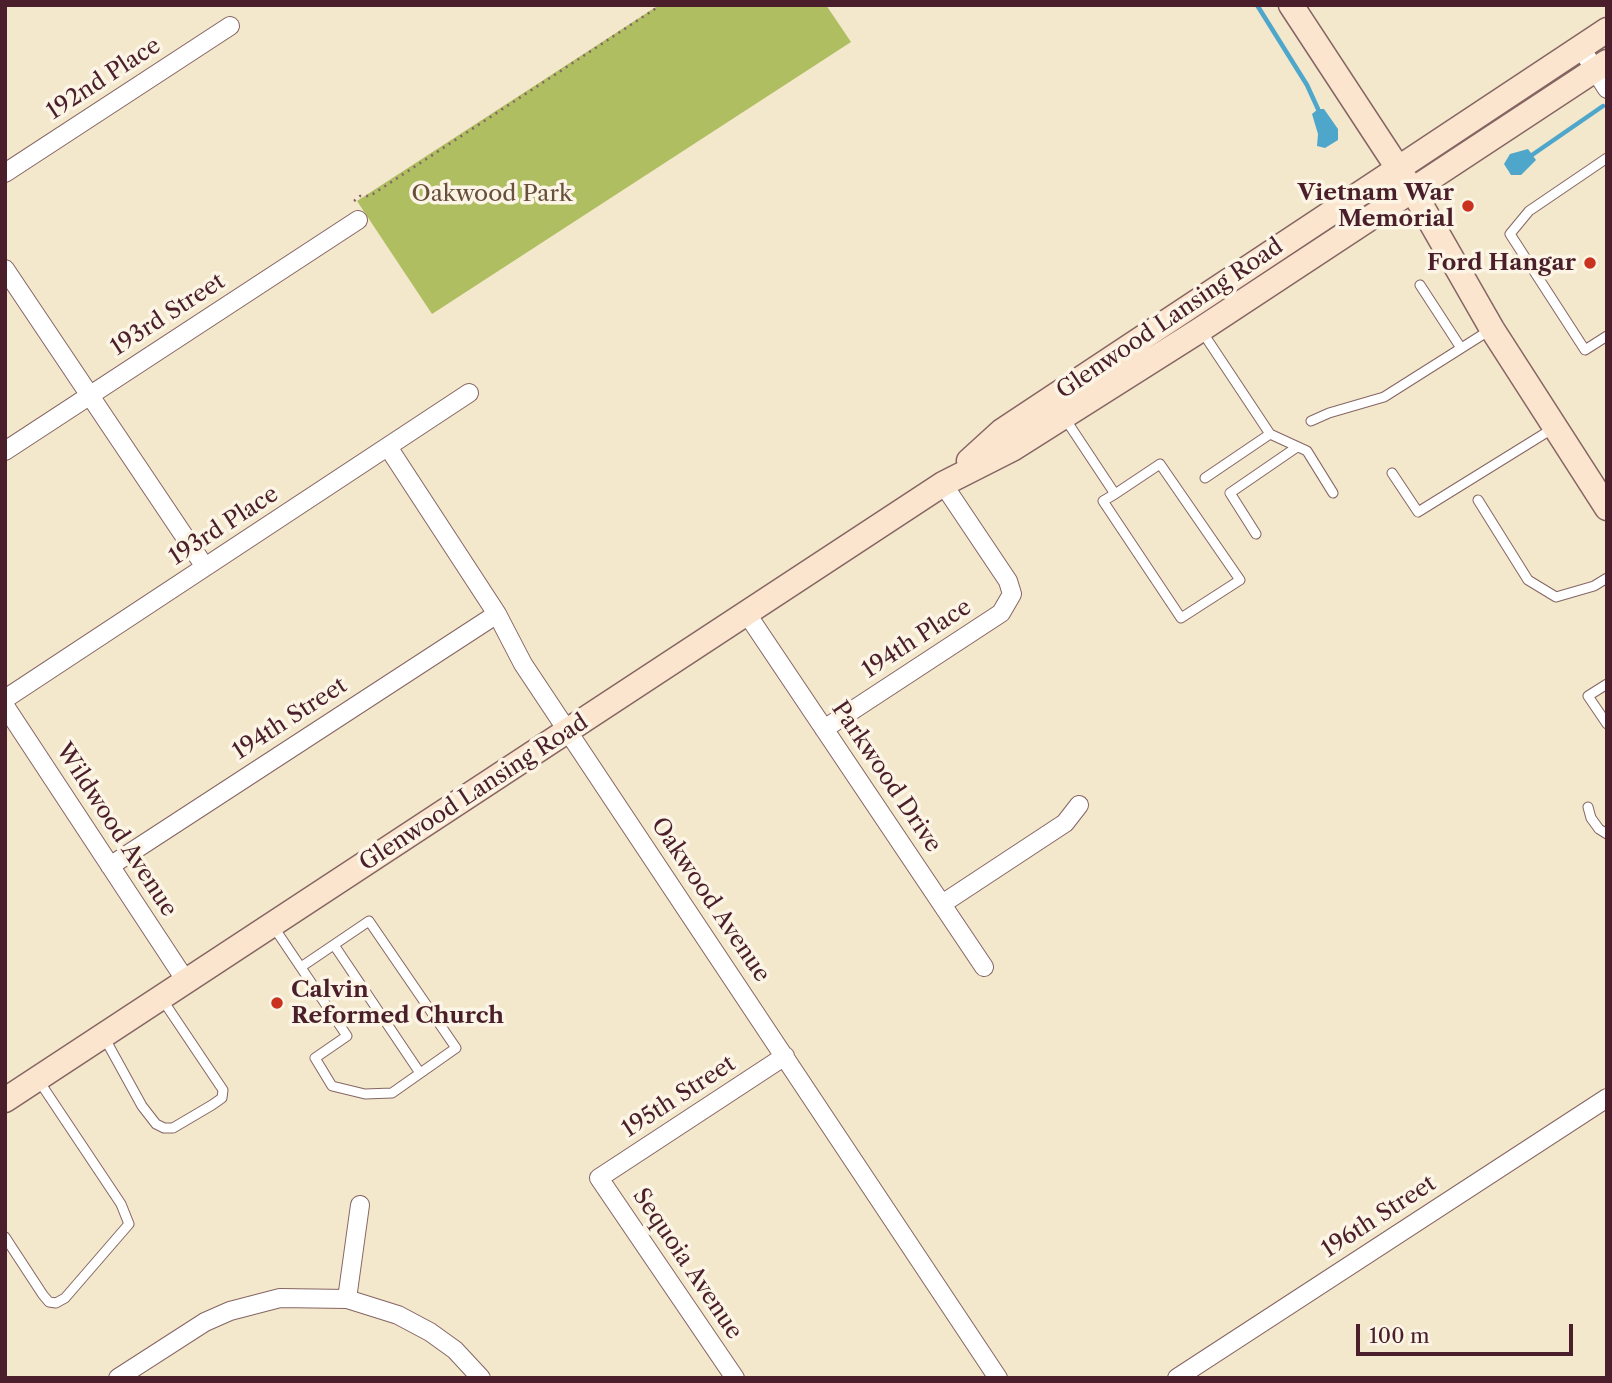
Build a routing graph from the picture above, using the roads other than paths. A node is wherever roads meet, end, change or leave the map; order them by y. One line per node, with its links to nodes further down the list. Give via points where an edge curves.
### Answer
1 (1291, 5): 7 (main road)
2 (230, 26): 8 (street, 192nd Place)
3 (1607, 30): 4 (main road, Glenwood Lansing Road)
4 (1581, 48): 5 (street, Glenwood Lansing Road); 7 (main road, Glenwood Lansing Road)
5 (1603, 74): 9 (main road, Glenwood Lansing Road)
6 (1607, 158): 15 (lane, via 1529,211 1510,234 1585,350)
7 (1399, 169): 9 (main road); 28 (main road, Glenwood Lansing Road, via 1002,431)
8 (5, 173)
9 (1413, 191): 13 (main road); 14 (main road, Glenwood Lansing Road)
10 (358, 220): 18 (street, 193rd Street)
11 (5, 270): 18 (street)
12 (1420, 285): 16 (lane)
13 (1492, 329): 16 (lane); 21 (main road)
14 (1200, 330): 19 (main road, Glenwood Lansing Road); 22 (lane)
15 (1607, 336)
16 (1461, 348): 20 (lane, via 1384,397)
17 (469, 393): 23 (street, 193rd Place)
18 (90, 396): 25 (street, 193rd Street); 34 (street)
19 (1063, 415): 28 (main road, Glenwood Lansing Road, via 1012,449); 30 (lane)
20 (1311, 421)
21 (1554, 428): 26 (lane, via 1418,512); 32 (main road)
22 (1270, 433): 24 (lane); 27 (lane)
23 (388, 447): 34 (street, 193rd Place); 36 (street, Oakwood Avenue)
24 (1297, 447): 29 (lane, via 1307,452); 33 (lane, via 1230,493)
25 (5, 451)
26 (1392, 473)
27 (1205, 478)
28 (943, 484): 37 (main road, Glenwood Lansing Road); 42 (street, 194th Place, via 1008,581 1012,594 1001,613)
29 (1333, 493)
30 (1115, 494): 30 (lane, via 1160,464 1240,580 1181,618 1103,501)
31 (1478, 500): 35 (lane, via 1528,580 1556,597)
32 (1607, 508)
33 (1256, 534)
34 (205, 567): 39 (street, 193rd Place)
35 (1607, 578)
36 (497, 614): 43 (street, Oakwood Avenue, via 523,664); 47 (street, 194th Street)
37 (747, 614): 42 (street, Parkwood Drive); 43 (main road, Glenwood Lansing Road)
38 (1607, 684): 41 (lane, via 1588,696)
39 (5, 699)
40 (5, 706): 47 (street, Wildwood Avenue)
41 (1607, 724)
42 (824, 729): 48 (street, Parkwood Drive)
43 (568, 731): 49 (main road, Glenwood Lansing Road); 56 (street, Oakwood Avenue)
44 (1079, 805): 48 (street, via 1065,823)
45 (1588, 807): 46 (lane, via 1599,830)
46 (1607, 834)
47 (110, 866): 53 (street, Wildwood Avenue)
48 (942, 904): 52 (street, Parkwood Drive)
49 (272, 925): 51 (lane); 53 (main road, Glenwood Lansing Road)
50 (334, 944): 51 (lane); 57 (lane); 57 (lane, via 369,921 456,1048)
51 (301, 967): 57 (lane, via 347,1036 315,1058 332,1087 365,1094 392,1093)
52 (984, 967)
53 (186, 981): 54 (main road, Glenwood Lansing Road)
54 (161, 998): 55 (main road, Glenwood Lansing Road); 55 (lane, via 222,1090 222,1098 212,1105 173,1128 156,1124)
55 (104, 1035): 58 (main road, Glenwood Lansing Road)
56 (785, 1056): 61 (street, 195th Street); 68 (street, Oakwood Avenue)
57 (420, 1073)
58 (38, 1079): 60 (main road, Glenwood Lansing Road); 63 (lane, via 121,1204 128,1224 56,1303 43,1295)
59 (1607, 1098): 69 (street, 196th Street)
60 (5, 1100)
61 (599, 1178): 65 (street, Sequoia Avenue)
62 (360, 1205): 64 (street)
63 (5, 1237)
64 (347, 1299): 66 (street, via 280,1298 230,1311 188,1332); 67 (street, via 398,1315 430,1332)
65 (732, 1377)
66 (118, 1378)
67 (481, 1378)
68 (998, 1378)
69 (1177, 1378)

